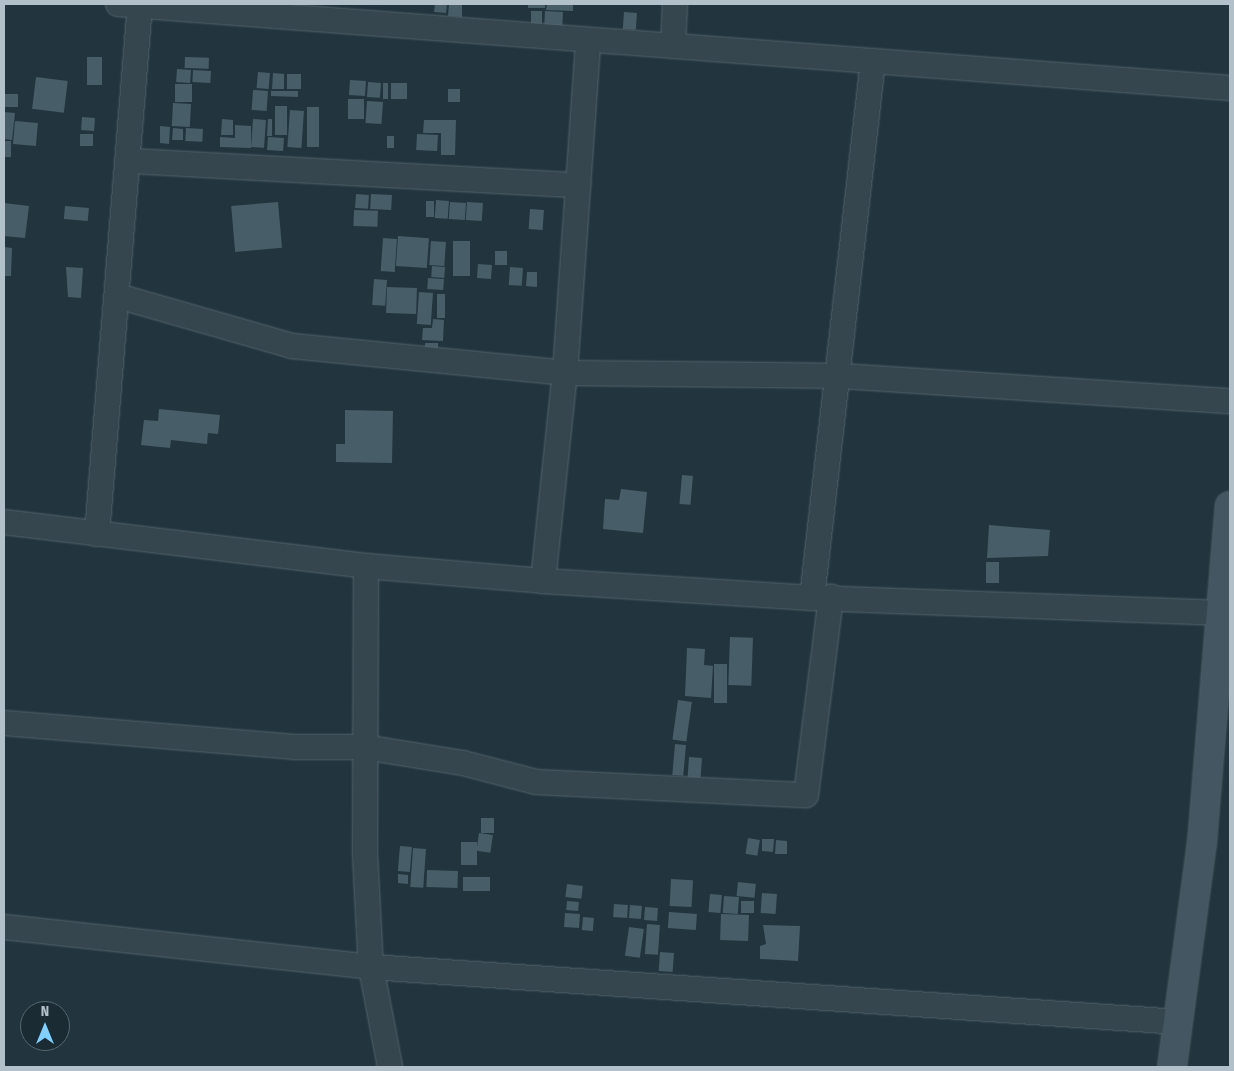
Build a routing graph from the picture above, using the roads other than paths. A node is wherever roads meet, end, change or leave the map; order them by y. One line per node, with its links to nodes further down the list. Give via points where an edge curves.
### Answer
1 (133, 4): 3 (street); 7 (street)
2 (676, 4): 4 (street)
3 (588, 40): 4 (street); 8 (street)
4 (673, 46): 5 (street)
5 (873, 62): 6 (street); 11 (street)
6 (1230, 88)
7 (129, 161): 8 (street); 9 (street)
8 (578, 184): 10 (street)
9 (118, 296): 10 (street, via 292,346); 15 (street)
10 (566, 373): 11 (street); 17 (street)
11 (841, 376): 12 (street); 18 (street)
12 (1230, 401)
13 (1230, 506): 19 (street)
14 (4, 522): 15 (street)
15 (96, 534): 16 (street)
16 (366, 566): 17 (street); 21 (street)
17 (543, 580): 18 (street)
18 (822, 597): 19 (street); 21 (street, via 806,795 536,782 463,762)
19 (1219, 613): 24 (street, via 1202,843)
20 (4, 723): 21 (street, via 294,747)
21 (364, 746): 23 (street)
22 (4, 927): 23 (street)
23 (371, 967): 24 (street); 25 (street)
24 (1179, 1022): 26 (street)
25 (390, 1067)
26 (1172, 1067)

